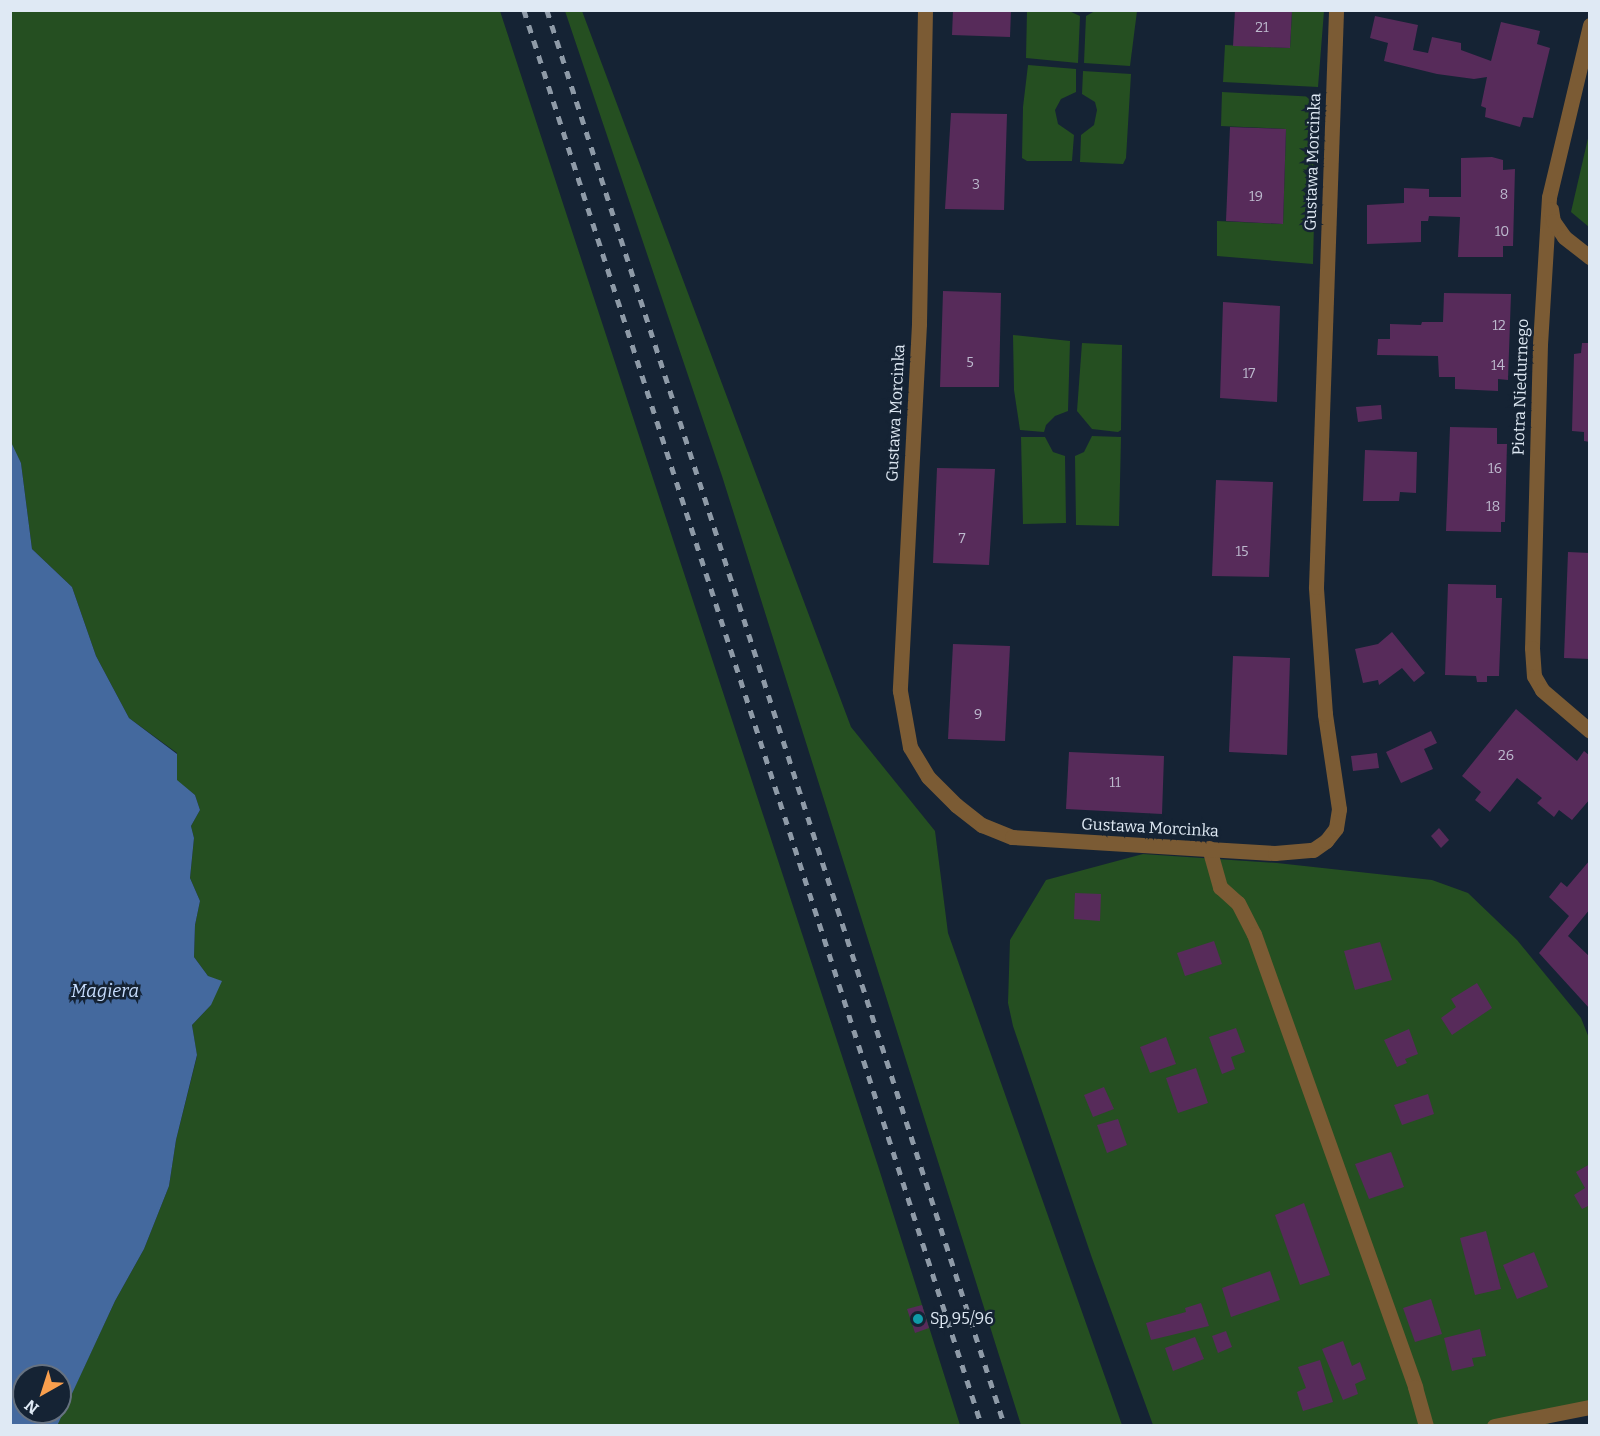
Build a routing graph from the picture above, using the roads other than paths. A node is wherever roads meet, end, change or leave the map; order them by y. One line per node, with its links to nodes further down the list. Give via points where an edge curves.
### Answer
1 (926, 10): 7 (street, Gustawa Morcinka, via 919,324 900,691 910,747 928,777 956,805 981,825 1012,837)
2 (1336, 10): 7 (street, Gustawa Morcinka, via 1316,587 1325,714 1339,809 1336,828 1313,850 1275,853)
3 (1590, 25): 4 (street, Piotra Niedurnego)
4 (1549, 197): 5 (street, via 1553,221 1564,237); 6 (street, Piotra Niedurnego, via 1540,344 1534,676 1542,690)
5 (1590, 257)
6 (1590, 731)
7 (1209, 848): 9 (street, via 1220,887 1238,903 1254,934)
8 (1590, 1407): 10 (street)
9 (1426, 1425)
10 (1494, 1425)

